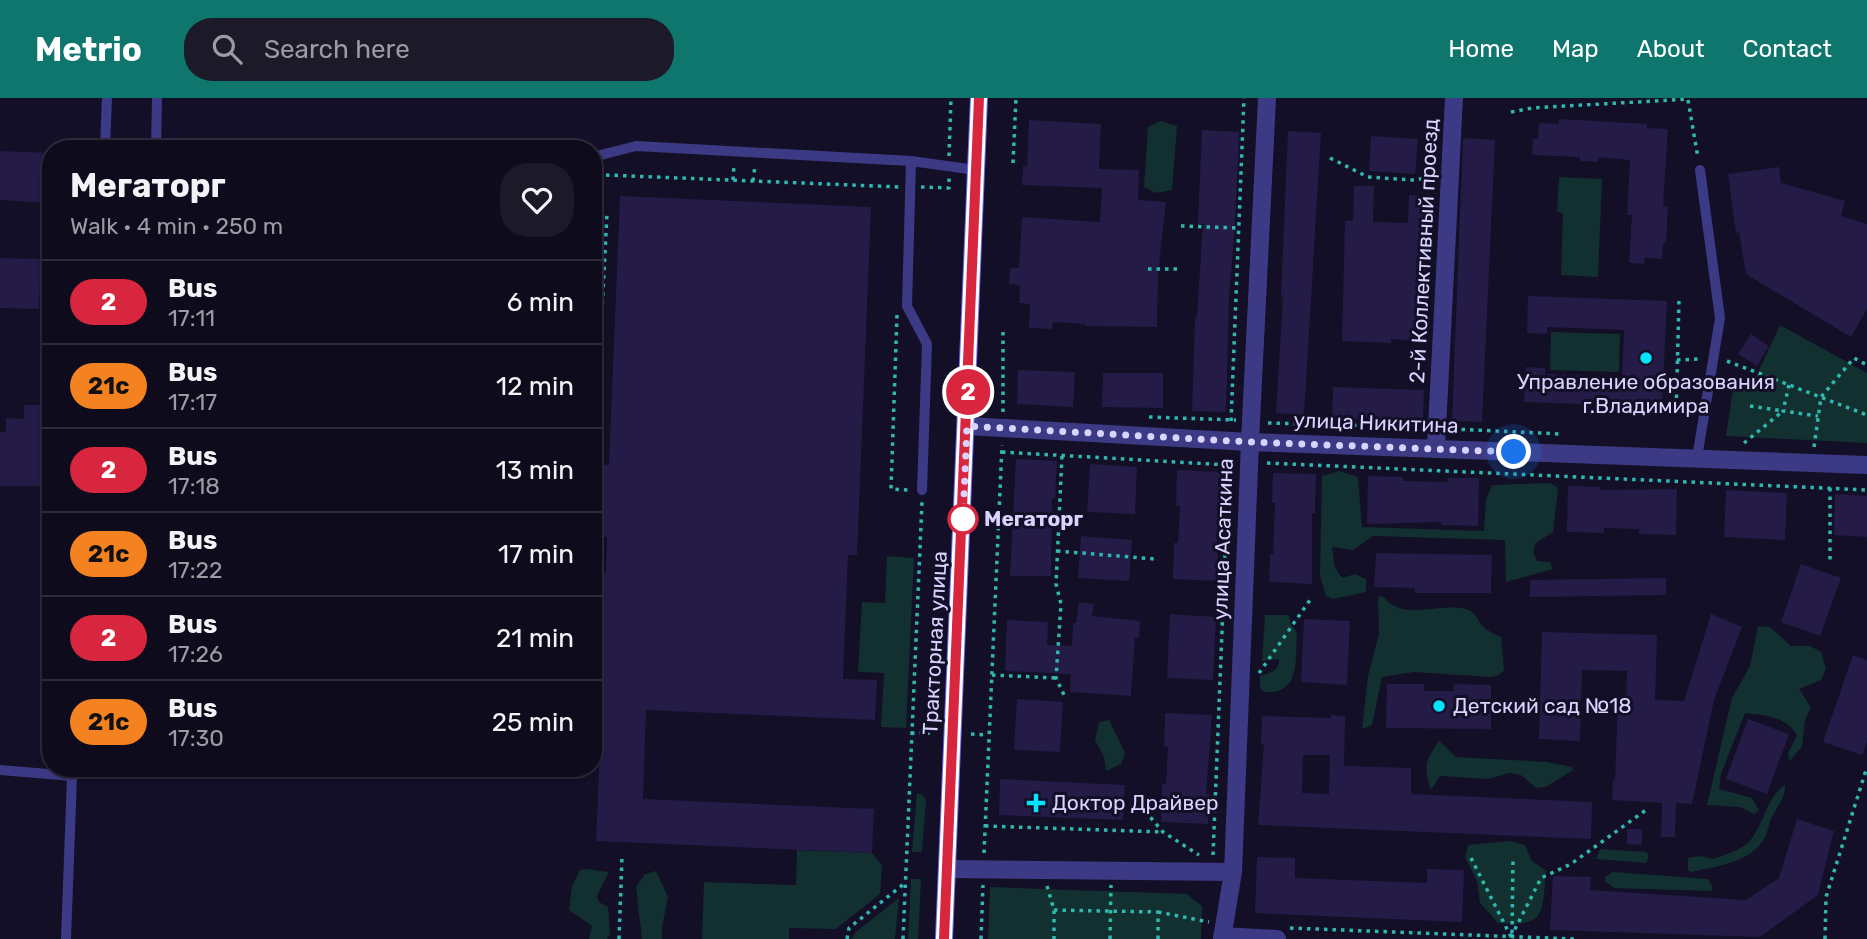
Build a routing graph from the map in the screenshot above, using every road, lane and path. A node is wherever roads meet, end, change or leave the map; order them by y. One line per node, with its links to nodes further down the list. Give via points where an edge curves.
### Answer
1 (107, 98): 12 (lane)
2 (157, 98): 13 (lane)
3 (979, 98): 19 (main road, Тракторная улица)
4 (1016, 98): 18 (path)
5 (1244, 98): 27 (path)
6 (1267, 98): 47 (street, улица Асаткина)
7 (1454, 98): 21 (street, 2-й Коллективный проезд)
8 (1675, 98): 10 (path)
9 (1688, 99): 10 (path); 20 (path)
10 (1670, 100): 11 (path)
11 (1511, 112)
12 (105, 140)
13 (156, 140)
14 (602, 155): 16 (lane, via 636,146)
15 (1330, 158): 21 (path, via 1368,177 1412,180)
16 (911, 161): 19 (lane); 59 (lane, via 907,306 928,344)
17 (734, 163): 23 (path)
18 (1013, 163)
19 (976, 170): 44 (main road, Тракторная улица)
20 (1700, 170): 34 (lane, via 1720,318)
21 (1450, 174): 49 (street, 2-й Коллективный проезд)
22 (604, 175): 23 (path)
23 (733, 180): 24 (path)
24 (901, 187)
25 (608, 202): 32 (path)
26 (1181, 226): 27 (path)
27 (1238, 228): 46 (path)
28 (1148, 269): 29 (path)
29 (1179, 269)
30 (1679, 300): 35 (path)
31 (897, 310): 59 (path, via 891,489)
32 (602, 318)
33 (1003, 332): 45 (path)
34 (1714, 356): 35 (path); 37 (path); 52 (lane)
35 (1677, 360): 41 (path)
36 (1867, 365): 38 (path, via 1854,358)
37 (1789, 385): 38 (path); 40 (path)
38 (1821, 397): 42 (path); 43 (path)
39 (1750, 406): 40 (path)
40 (1783, 411): 43 (path); 48 (path)
41 (1676, 415)
42 (1867, 415)
43 (1818, 416): 54 (path)
44 (967, 426): 45 (street, улица Никитина); 86 (main road, Тракторная улица)
45 (1003, 428): 46 (street, улица Никитина); 50 (path)
46 (1230, 440): 47 (street, улица Никитина); 55 (path)
47 (1250, 442): 49 (street, улица Никитина); 89 (street, улица Асаткина)
48 (1744, 444)
49 (1436, 447): 52 (street, улица Никитина)
50 (1002, 452): 51 (path); 64 (path)
51 (1062, 456): 55 (path); 60 (path)
52 (1697, 458): 54 (street, улица Никитина)
53 (1267, 463): 57 (path)
54 (1812, 463): 56 (street, улица Никитина)
55 (1229, 465): 85 (path)
56 (1867, 465)
57 (1830, 488): 58 (path); 62 (path)
58 (1867, 489)
59 (922, 490): 68 (path)
60 (1057, 551): 61 (path); 66 (path, via 1061,604)
61 (1154, 559)
62 (1830, 561)
63 (1310, 600): 65 (path)
64 (991, 675): 66 (path); 71 (path)
65 (1255, 677)
66 (1056, 678): 67 (path)
67 (1065, 697)
68 (911, 733): 69 (path); 90 (path)
69 (930, 733)
70 (971, 734): 71 (path)
71 (988, 735): 73 (path)
72 (1867, 767): 106 (path, via 1826,897)
73 (987, 768)
74 (0, 770): 75 (lane)
75 (42, 774)
76 (72, 777): 97 (lane)
77 (1134, 798): 80 (path)
78 (1646, 810): 96 (path, via 1571,864 1541,878)
79 (985, 826): 80 (path)
80 (1163, 832): 82 (path)
81 (622, 857): 98 (path)
82 (1203, 857)
83 (1471, 858): 96 (path)
84 (1513, 860): 96 (path)
85 (1213, 864)
86 (947, 869): 87 (street); 101 (main road, Тракторная улица)
87 (1042, 870): 88 (street); 91 (path)
88 (1112, 871): 89 (street); 92 (path)
89 (1233, 872): 95 (street, улица Асаткина)
90 (905, 883): 99 (path, via 849,928); 100 (path)
91 (1054, 910): 92 (path); 102 (path)
92 (1111, 911): 93 (path); 103 (path)
93 (1158, 912): 95 (path); 104 (path)
94 (1280, 933): 95 (street); 96 (path)
95 (1222, 934)
96 (1511, 938): 105 (path)
97 (66, 939)
98 (619, 939)
99 (847, 939)
100 (903, 939)
101 (944, 939)
102 (1054, 939)
103 (1110, 939)
104 (1158, 939)
105 (1574, 939)
106 (1825, 939)

